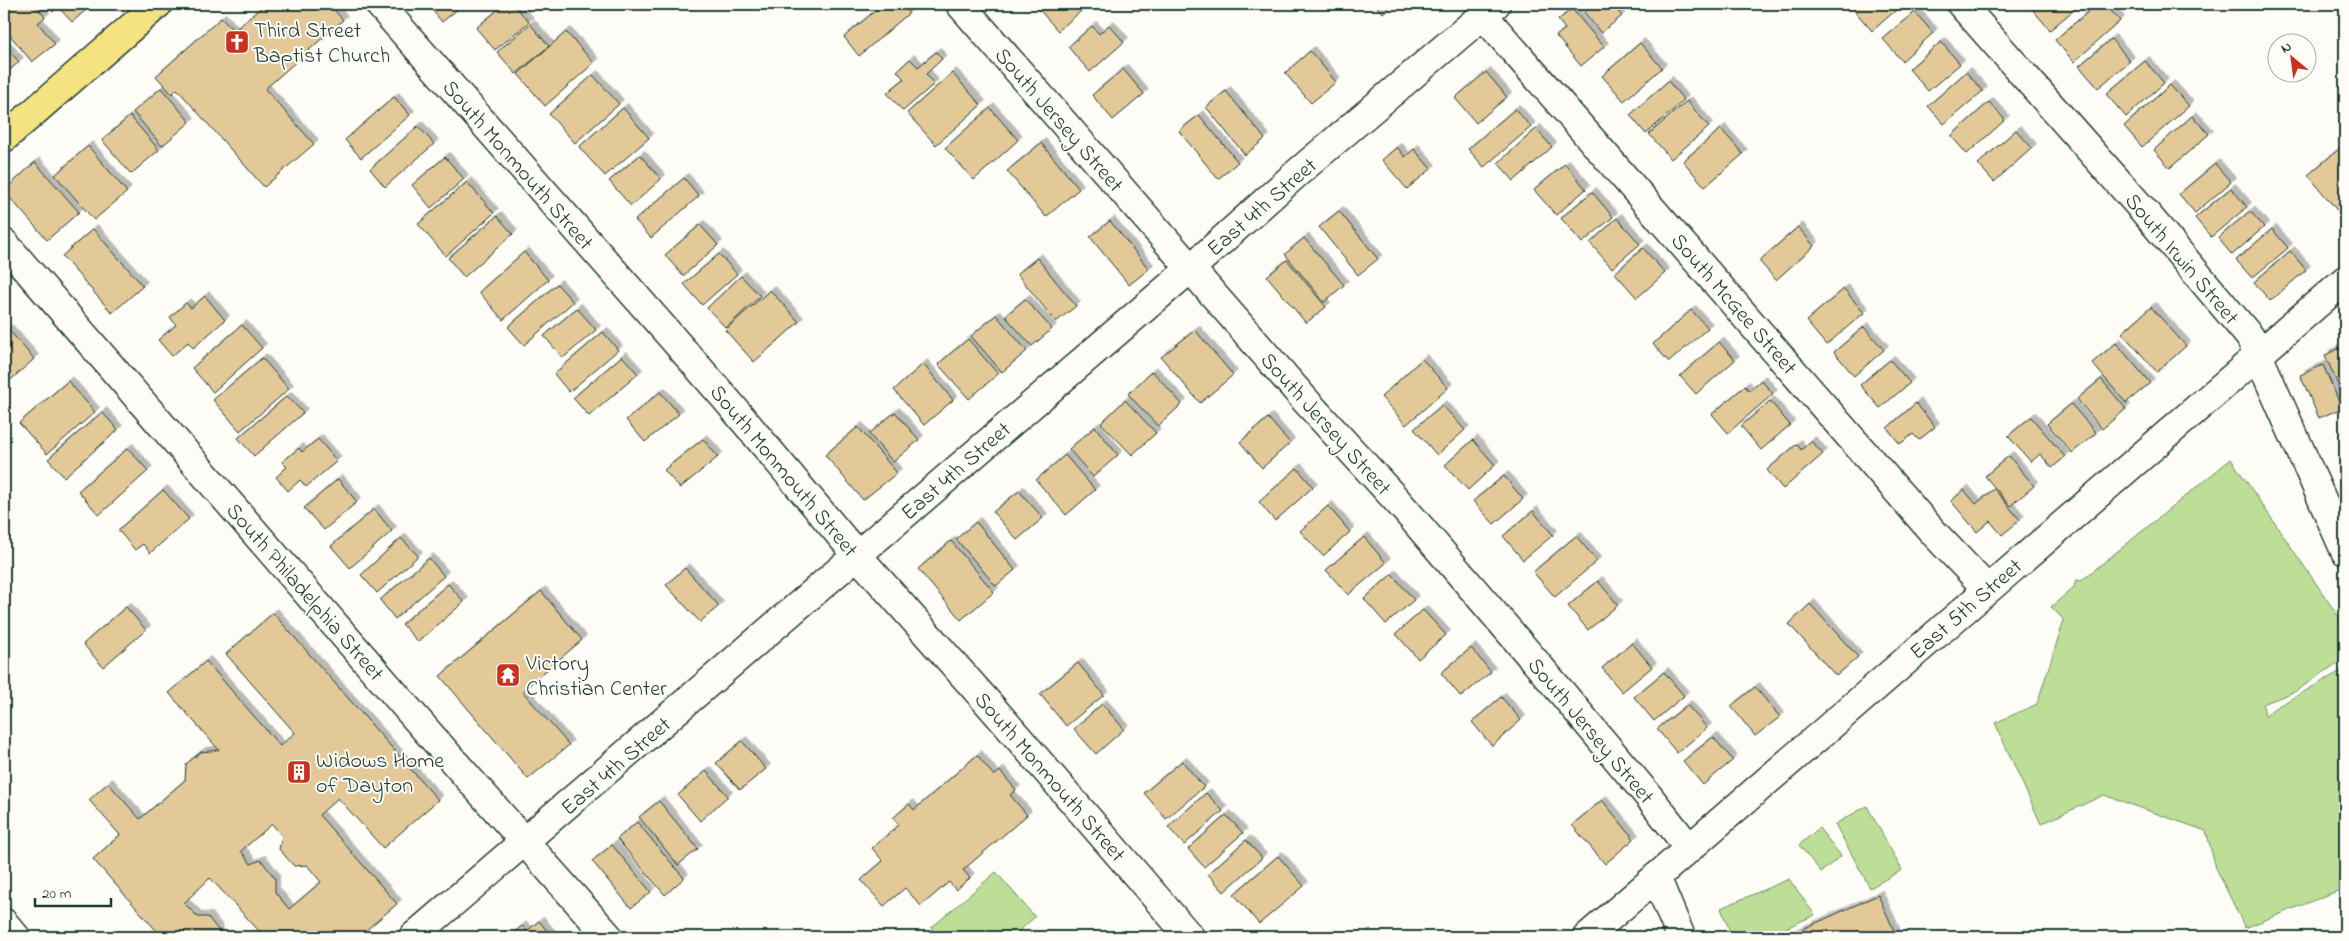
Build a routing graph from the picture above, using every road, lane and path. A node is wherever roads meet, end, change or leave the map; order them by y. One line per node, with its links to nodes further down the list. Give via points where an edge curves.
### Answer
1 (158, 4): 6 (main road)
2 (379, 4): 12 (street, South Monmouth Street, via 725,398)
3 (960, 4): 8 (street, South Jersey Street)
4 (1961, 4): 10 (street, South Irwin Street, via 2144,211 2250,337)
5 (1489, 10): 8 (street, East 4th Street); 13 (street, South McGee Street, via 1934,532)
6 (4, 138)
7 (4, 244): 14 (street, South Philadelphia Street)
8 (1191, 268): 12 (street, East 4th Street); 15 (street, South Jersey Street, via 1563,694)
9 (2345, 280): 10 (street, East 5th Street)
10 (2259, 354): 11 (street, South Irwin Street); 13 (street, East 5th Street)
11 (2345, 551)
12 (856, 554): 14 (street, East 4th Street); 21 (street, South Monmouth Street)
13 (1987, 589): 15 (street, East 5th Street)
14 (525, 843): 19 (street, East 4th Street); 20 (street, South Philadelphia Street)
15 (1689, 848): 16 (street, East 5th Street)
16 (1656, 877): 22 (street, East 5th Street); 23 (street)
17 (4, 923): 18 (street)
18 (16, 937)
19 (413, 937)
20 (609, 937)
21 (1190, 937)
22 (1587, 937)
23 (1681, 937)

